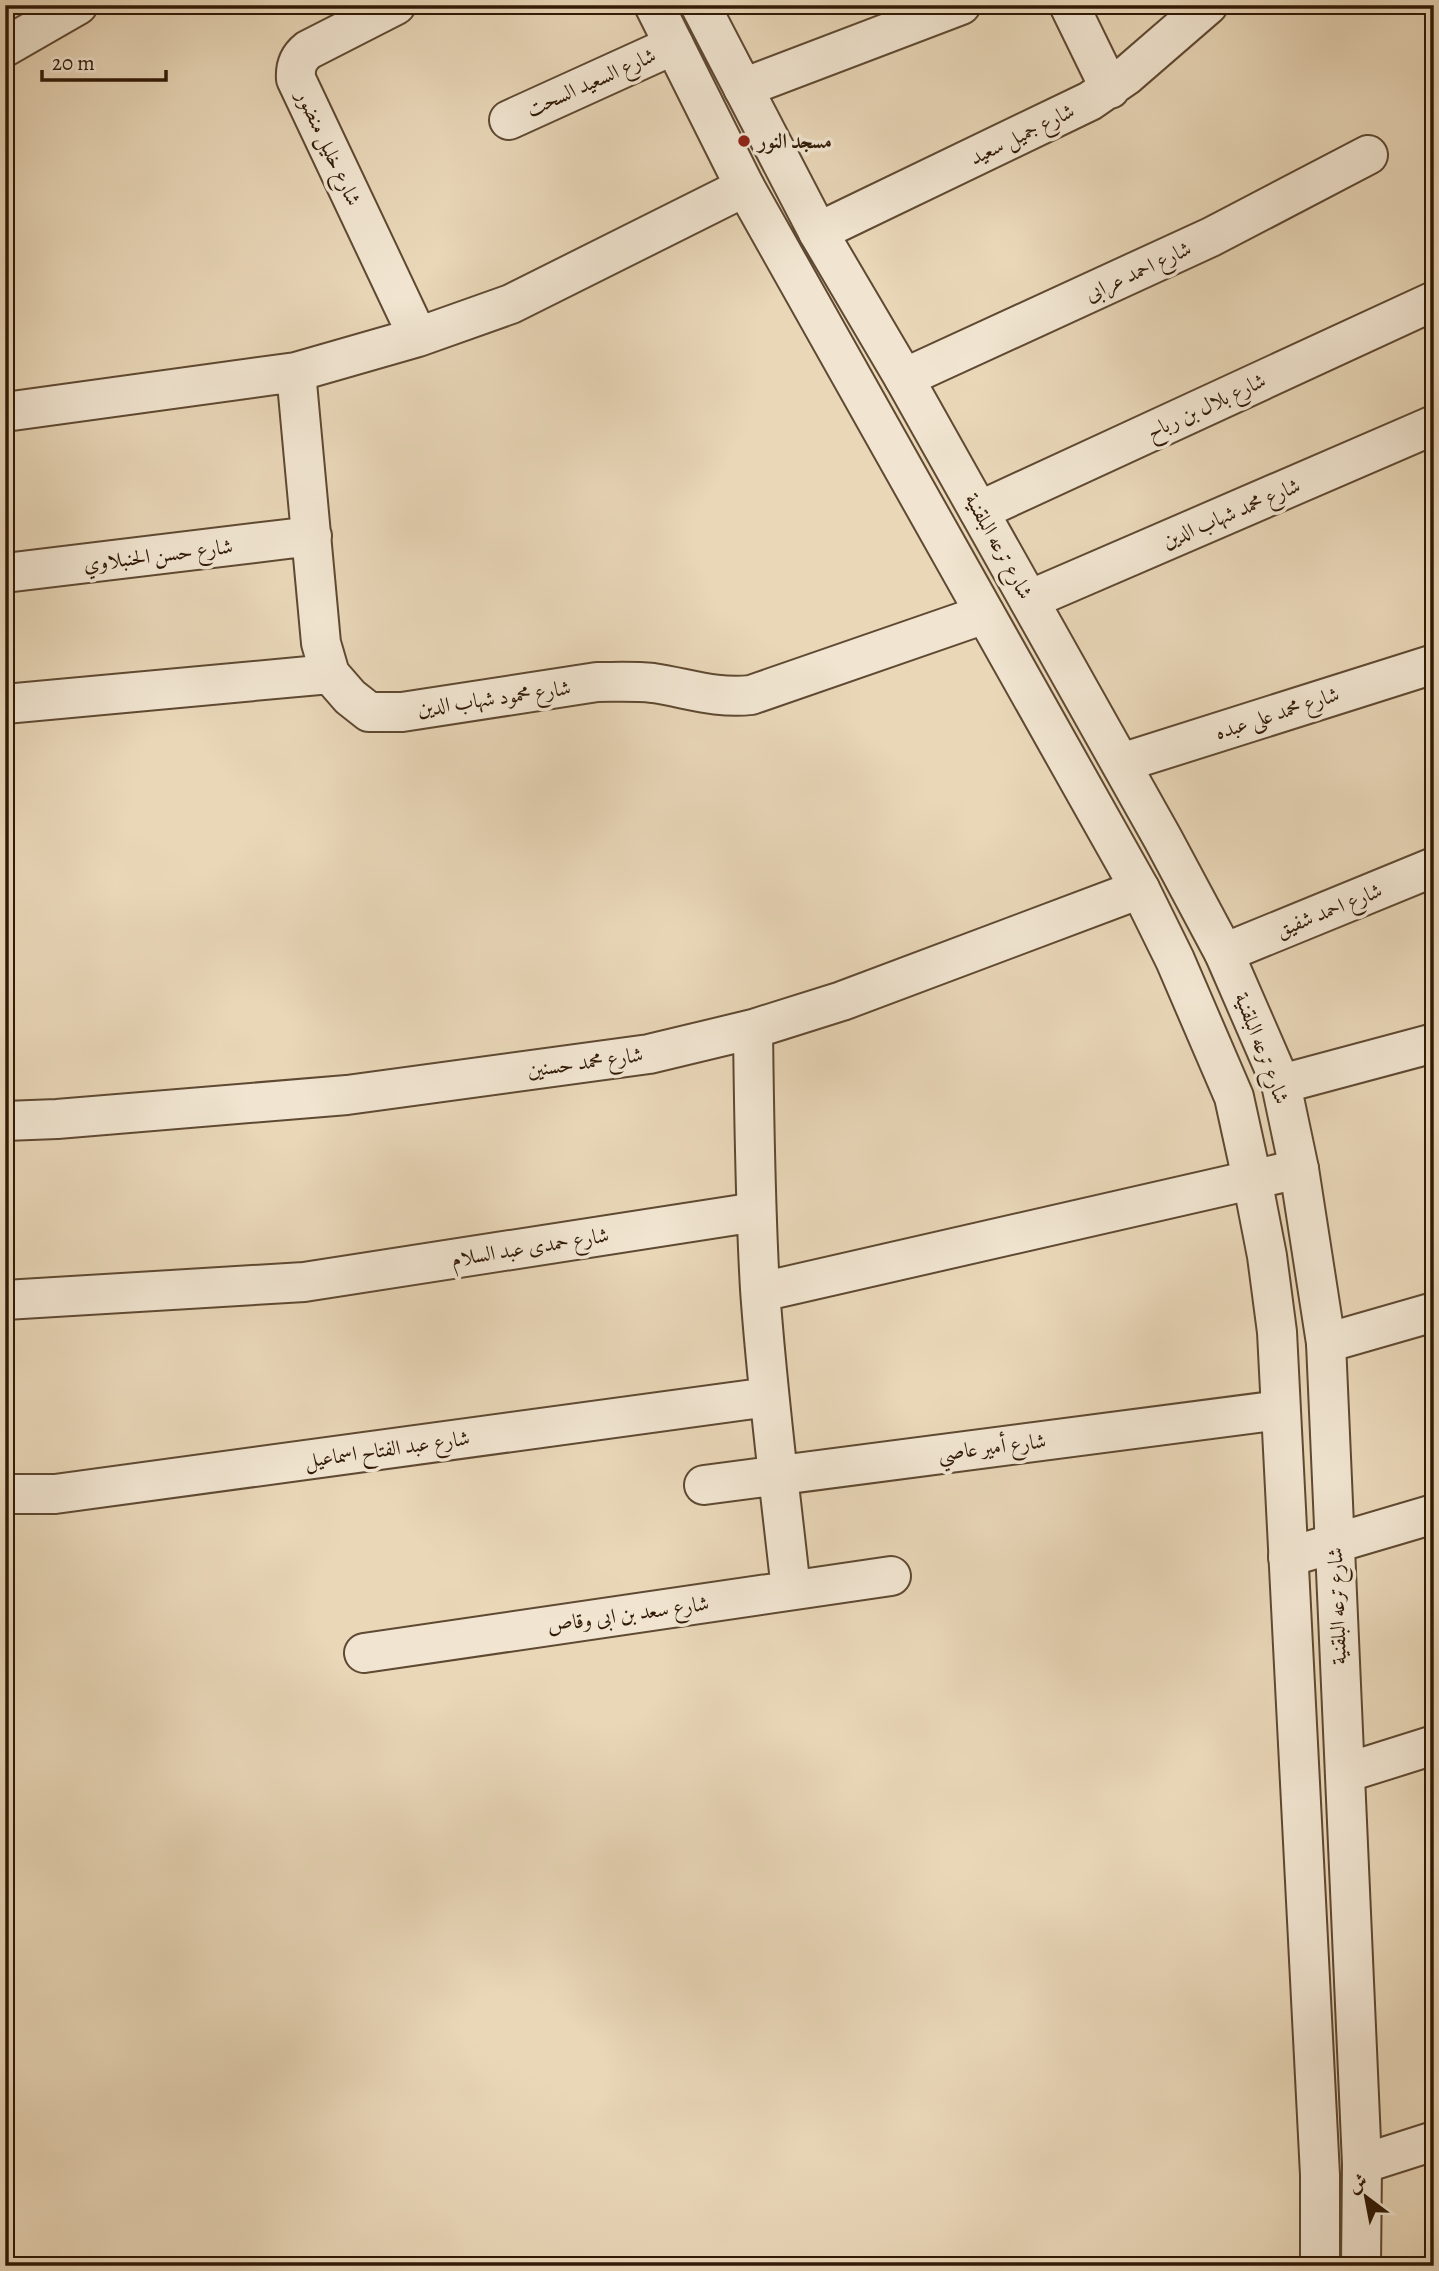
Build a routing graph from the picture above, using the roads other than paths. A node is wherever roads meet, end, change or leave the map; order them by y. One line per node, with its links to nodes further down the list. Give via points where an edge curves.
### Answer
1 (78, 5): 9 (street)
2 (396, 5): 17 (street, شارع خليل منضور, via 308,50 295,71)
3 (654, 5): 8 (street, شارع ترعه البلقنية)
4 (700, 5): 10 (street, شارع ترعه البلقنية)
5 (961, 5): 10 (street)
6 (1069, 5): 11 (street)
7 (1208, 5): 11 (street, شارع جميل سعيد)
8 (674, 45): 12 (street, شارع السعيد السحت); 14 (street, شارع ترعه البلقنية)
9 (5, 47)
10 (743, 88): 15 (street, شارع ترعه البلقنية)
11 (1110, 89): 15 (street, شارع جميل سعيد)
12 (509, 120)
13 (1368, 155): 19 (street, شارع احمد عرابى, via 1212,237)
14 (745, 187): 17 (street, via 511,304); 26 (street, شارع ترعه البلقنية)
15 (818, 232): 19 (street, شارع ترعه البلقنية)
16 (1434, 301): 22 (street, شارع بلال بن رباح)
17 (418, 337): 18 (street)
18 (296, 372): 20 (street); 23 (street)
19 (904, 378): 22 (street, شارع ترعه البلقنية)
20 (5, 412)
21 (1434, 425): 25 (street, شارع محمد شهاب الدين)
22 (979, 511): 25 (street, شارع ترعه البلقنية)
23 (312, 536): 24 (street, شارع حسن الحنبلاوي); 28 (street, via 321,643)
24 (5, 573)
25 (1029, 600): 30 (street, شارع ترعه البلقنية)
26 (985, 614): 28 (street, شارع محمود شهاب الدين, via 751,695 733,697 654,684 597,682 402,712 369,712); 32 (street, شارع ترعه البلقنية)
27 (1434, 664): 30 (street, شارع محمد على عبده)
28 (330, 674): 29 (street)
29 (5, 704)
30 (1121, 763): 33 (street, شارع ترعه البلقنية)
31 (1434, 867): 33 (street, شارع احمد شفيق)
32 (1140, 889): 34 (street, شارع محمد حسنين, via 842,1001); 39 (street, شارع ترعه البلقنية, via 1234,1097)
33 (1224, 953): 36 (street, شارع ترعه البلقنية)
34 (753, 1029): 37 (street, شارع محمد حسنين, via 649,1054 347,1095); 40 (street)
35 (1434, 1043): 36 (street)
36 (1281, 1084): 38 (street, شارع ترعه البلقنية)
37 (5, 1121)
38 (1299, 1169): 39 (street); 44 (street, شارع ترعه البلقنية)
39 (1252, 1179): 41 (street); 46 (street, شارع ترعه البلقنية, via 1277,1332)
40 (756, 1212): 41 (street); 42 (street, شارع حمدى عبد السلام, via 304,1282)
41 (761, 1292): 45 (street)
42 (5, 1300)
43 (1434, 1312): 44 (street)
44 (1325, 1343): 51 (street, شارع ترعه البلقنية)
45 (769, 1397): 47 (street); 49 (street, شارع عبد الفتاح اسماعيل, via 55,1493)
46 (1280, 1410): 47 (street, شارع أمير عاصي); 52 (street, شارع ترعه البلقنية)
47 (778, 1475): 48 (street, شارع أمير عاصي); 54 (street)
48 (704, 1485)
49 (5, 1494)
50 (1434, 1514): 51 (street)
51 (1335, 1543): 52 (street); 57 (street, شارع ترعه البلقنية)
52 (1288, 1557): 60 (street, شارع ترعه البلقنية, via 1320,2175)
53 (891, 1576): 54 (street, شارع سعد بن ابى وقاص)
54 (792, 1590): 55 (street, شارع سعد بن ابى وقاص)
55 (364, 1653)
56 (1434, 1745): 57 (street)
57 (1345, 1773): 59 (street, شارع ترعه البلقنية)
58 (1434, 2141): 59 (street)
59 (1362, 2164): 61 (street, شارع ترعه البلقنية)
60 (1320, 2266)
61 (1361, 2266)

